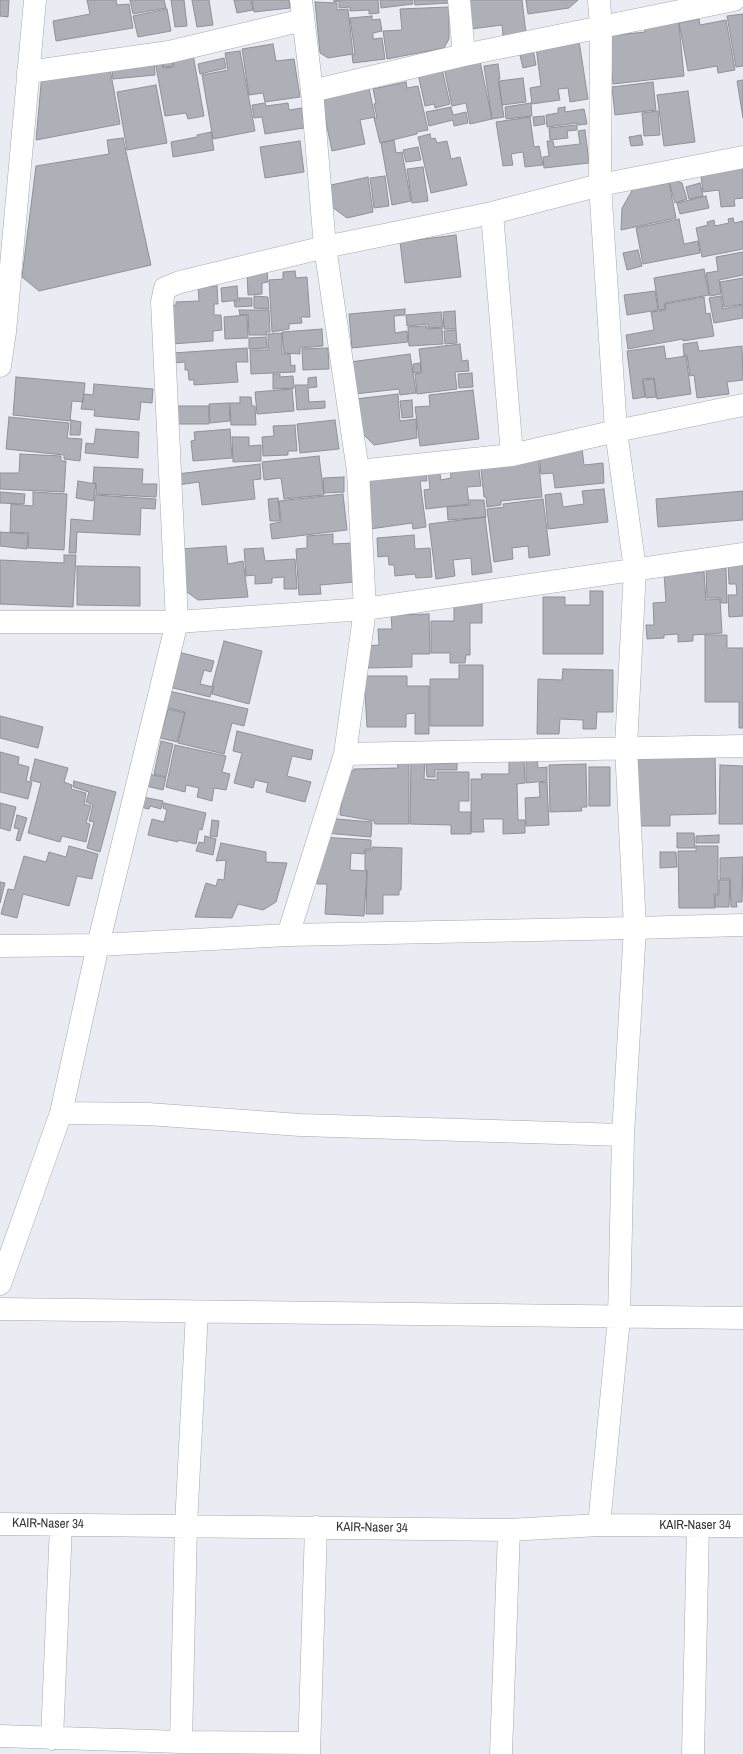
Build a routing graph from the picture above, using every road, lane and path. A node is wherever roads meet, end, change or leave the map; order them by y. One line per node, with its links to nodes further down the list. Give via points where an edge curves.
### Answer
1 (35, 0): 8 (street)
2 (459, 0): 7 (street)
3 (598, 0): 6 (street)
4 (734, 0): 6 (street)
5 (302, 10): 8 (street, via 168,52); 9 (street)
6 (601, 27): 7 (street); 11 (street)
7 (464, 55): 9 (street)
8 (28, 72): 14 (street)
9 (312, 91): 13 (street)
10 (743, 157): 11 (street)
11 (600, 184): 12 (street); 18 (street)
12 (492, 213): 13 (street); 19 (street)
13 (325, 247): 20 (street); 25 (street, via 180,282 165,288 162,302)
14 (4, 287): 15 (street)
15 (3, 333): 16 (street)
16 (0, 366)
17 (743, 406): 18 (street)
18 (616, 431): 19 (street); 22 (street)
19 (512, 455): 20 (street)
20 (358, 471): 23 (street)
21 (743, 554): 22 (street)
22 (635, 569): 23 (street); 27 (street)
23 (365, 610): 25 (street); 28 (street)
24 (0, 622): 25 (street)
25 (177, 622): 32 (street)
26 (743, 746): 27 (street)
27 (626, 747): 28 (street); 30 (street)
28 (345, 754): 31 (street)
29 (743, 925): 30 (street)
30 (635, 928): 31 (street); 35 (street)
31 (288, 935): 32 (street)
32 (98, 945): 33 (street); 34 (street)
33 (0, 946)
34 (60, 1113): 35 (street, via 148,1114 300,1125); 36 (street)
35 (623, 1135): 39 (street)
36 (0, 1284)
37 (0, 1308): 38 (street)
38 (197, 1312): 39 (street); 43 (street)
39 (619, 1318): 40 (street); 44 (street)
40 (743, 1318)
41 (0, 1524): 42 (street, KAIR-Naser 34)
42 (61, 1525): 43 (street, KAIR-Naser 34); 50 (street)
43 (186, 1525): 46 (street, KAIR-Naser 34); 51 (street)
44 (599, 1525): 47 (street, KAIR-Naser 34); 48 (street, KAIR-Naser 34)
45 (743, 1526): 47 (street, KAIR-Naser 34)
46 (316, 1527): 48 (street, KAIR-Naser 34); 52 (street)
47 (698, 1527): 54 (street)
48 (509, 1530): 53 (street)
49 (0, 1736): 50 (street)
50 (52, 1738): 51 (street)
51 (181, 1742): 52 (street)
52 (309, 1748)
53 (501, 1754)
54 (693, 1754)

